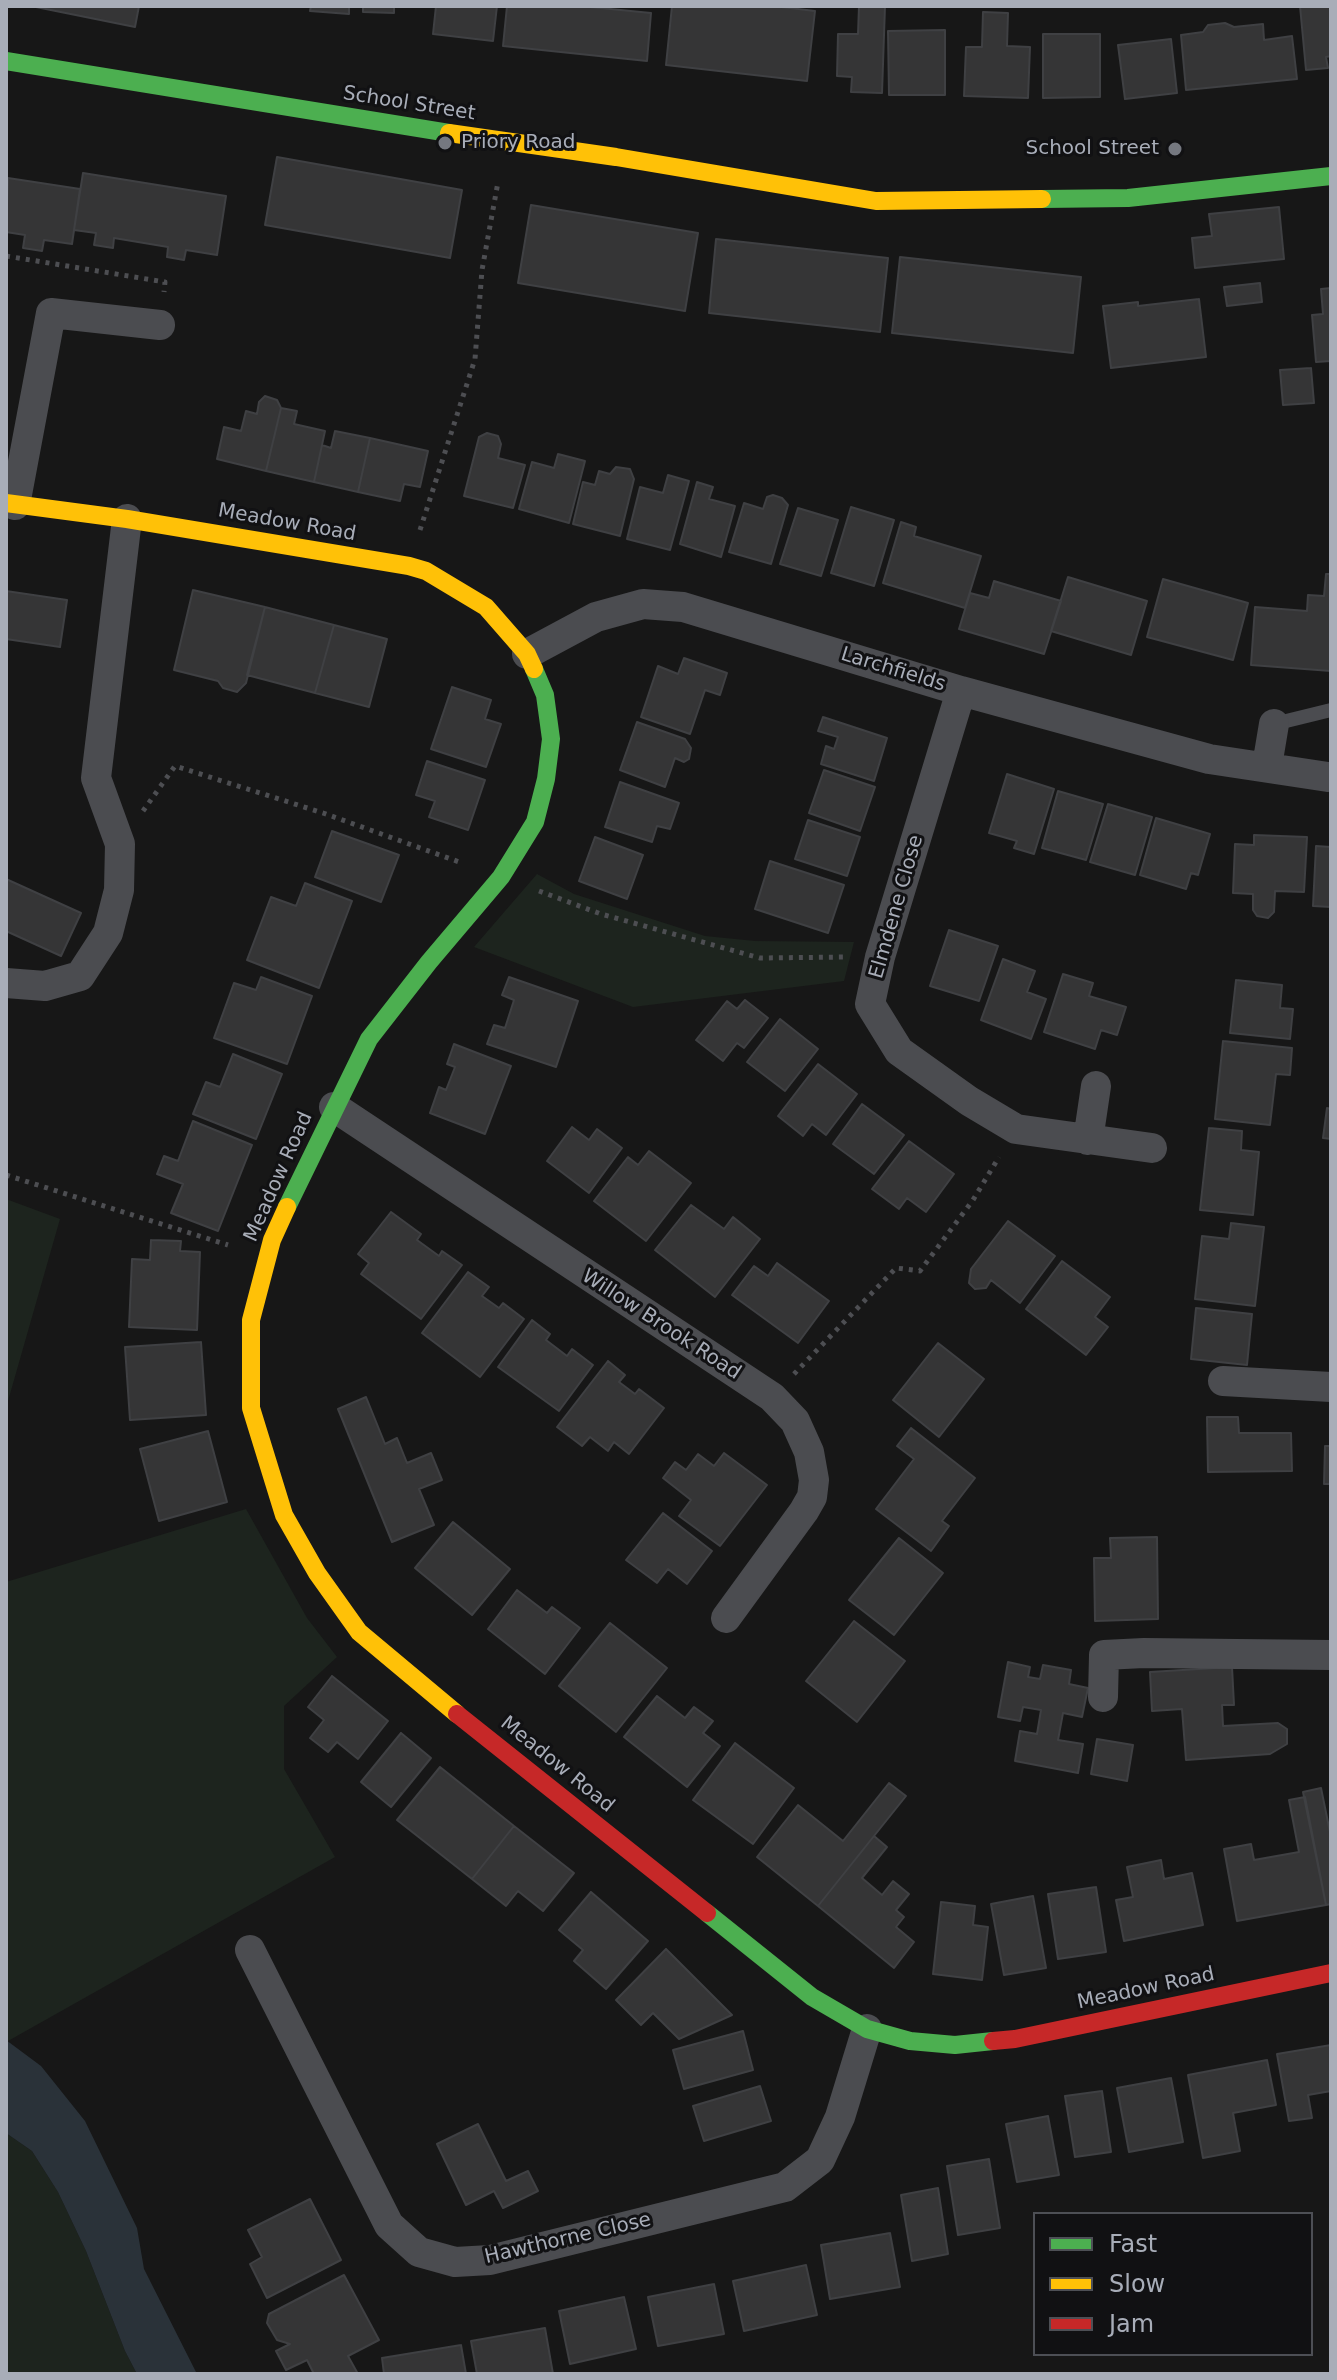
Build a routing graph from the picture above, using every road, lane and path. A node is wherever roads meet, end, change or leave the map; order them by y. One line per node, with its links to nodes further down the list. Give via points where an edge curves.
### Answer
1 (6, 61): 2 (street, School Street)
2 (505, 142): 3 (street, School Street, via 876,201 1128,198); 8 (path, via 482,270 475,359)
3 (1331, 176)
4 (6, 256): 5 (path, via 165,282)
5 (160, 325): 6 (street, via 51,313)
6 (10, 504): 7 (street, Meadow Road)
7 (127, 519): 8 (street, Meadow Road); 15 (street, via 96,778 120,844 119,890 108,933 80,976 45,986)
8 (409, 566): 9 (street, Meadow Road, via 486,607)
9 (527, 654): 10 (street, Larchfields, via 596,617 643,604 683,607); 17 (street, Meadow Road, via 545,695 551,739 535,822 501,877 369,1039)
10 (961, 691): 13 (street, Larchfields, via 1209,759); 18 (street, Elmdene Close, via 870,1004 899,1051)
11 (1331, 710): 12 (lane)
12 (1274, 724): 13 (street)
13 (1267, 766): 14 (street, Larchfields)
14 (1328, 777)
15 (6, 983)
16 (1096, 1086): 19 (street)
17 (334, 1107): 22 (street, Meadow Road); 25 (street, Willow Brook Road)
18 (1016, 1129): 19 (street, Elmdene Close); 25 (path, via 973,1200 920,1271 896,1268)
19 (1088, 1140): 20 (street, Elmdene Close)
20 (1152, 1148)
21 (6, 1175): 22 (path)
22 (267, 1257): 31 (street, Meadow Road, via 251,1320 251,1408 284,1515 359,1632 812,1997)
23 (1223, 1381): 24 (street)
24 (1331, 1387)
25 (772, 1397): 26 (street, Willow Brook Road, via 795,1421 809,1452 812,1497)
26 (726, 1618)
27 (1331, 1655): 28 (street, via 1104,1655)
28 (1103, 1697)
29 (250, 1950): 31 (street, Hawthorne Close, via 389,2225 419,2252 455,2262 490,2260 785,2187 820,2160 840,2117)
30 (1331, 1973): 31 (street, Meadow Road, via 1015,2039 955,2045 910,2041)
31 (867, 2029)

